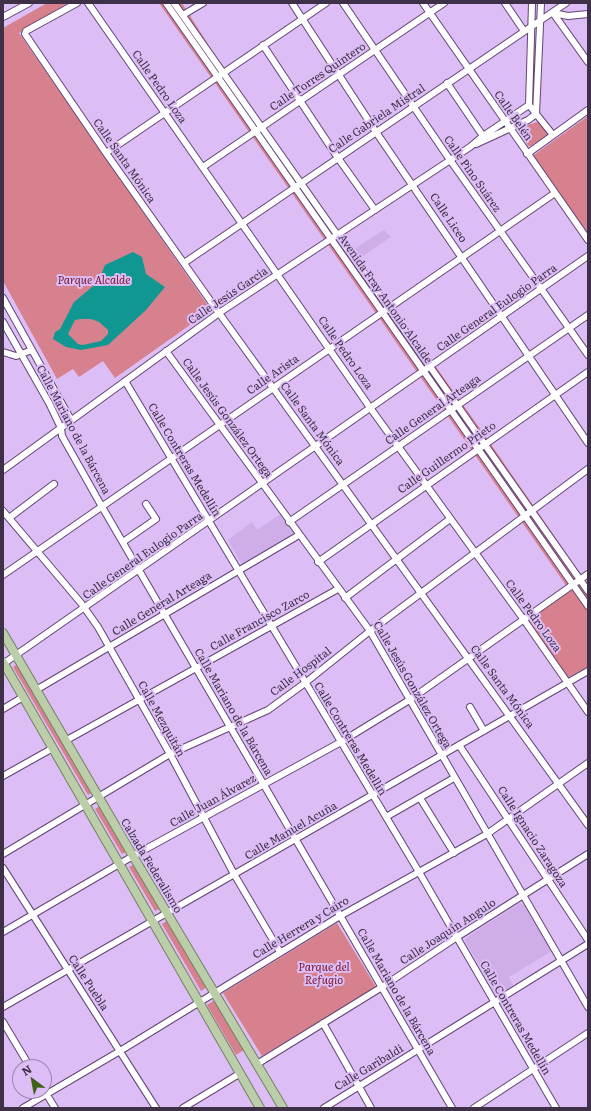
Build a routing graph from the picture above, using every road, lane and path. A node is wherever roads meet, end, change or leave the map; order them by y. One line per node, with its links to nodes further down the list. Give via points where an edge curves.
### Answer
1 (29, 3): 20 (street)
2 (77, 3): 44 (street, Calle Santa Mónica, via 25,32)
3 (88, 3): 36 (street, Calle Pedro Loza)
4 (166, 3): 29 (street, Avenida Fray Antonio Alcalde)
5 (174, 3): 19 (street, Avenida Fray Antonio Alcalde)
6 (203, 3): 19 (street)
7 (292, 3): 21 (street, Calle Liceo)
8 (326, 3): 21 (street)
9 (343, 3): 26 (street, Calle Pino Suárez)
10 (423, 3): 16 (street, Calle Belén)
11 (444, 3): 16 (street, Calle Torres Quintero)
12 (505, 3): 24 (street)
13 (532, 3): 23 (street)
14 (541, 3): 22 (street)
15 (566, 3): 17 (street, Calle Gabriela Mistral)
16 (429, 13): 26 (street, Calle Torres Quintero); 28 (street, Calle Belén)
17 (553, 13): 18 (street, via 568,16); 22 (street, Calle Gabriela Mistral); 27 (street)
18 (588, 14)
19 (183, 16): 29 (street, Avenida Fray Antonio Alcalde)
20 (3, 17)
21 (303, 19): 25 (street); 30 (street, Calle Liceo)
22 (540, 21): 23 (street, Calle Gabriela Mistral); 37 (street)
23 (531, 26): 24 (street, Calle Gabriela Mistral); 33 (street)
24 (524, 31): 28 (street, Calle Gabriela Mistral)
25 (263, 46): 29 (street); 32 (street)
26 (374, 51): 30 (street, Calle Torres Quintero); 34 (street, Calle Pino Suárez)
27 (588, 62)
28 (468, 69): 31 (street, Calle Gabriela Mistral); 38 (street, Calle Belén)
29 (221, 75): 36 (street); 40 (street, Avenida Fray Antonio Alcalde)
30 (338, 75): 32 (street, Calle Torres Quintero); 41 (street, Calle Liceo)
31 (447, 83): 34 (street, Calle Gabriela Mistral); 43 (street)
32 (300, 102): 40 (street, Calle Torres Quintero); 46 (street)
33 (529, 104): 37 (street); 38 (street, Calle Jesús García)
34 (414, 106): 41 (street, Calle Gabriela Mistral); 47 (street, Calle Pino Suárez)
35 (588, 110): 42 (street)
36 (165, 113): 44 (street); 48 (street, Calle Pedro Loza)
37 (536, 114): 39 (street, Calle Jesús García); 42 (street)
38 (505, 121): 39 (street, Calle Belén); 43 (street, Calle Jesús García)
39 (510, 129): 43 (street, Calle Jesús García); 45 (street, Calle Belén)
40 (259, 130): 48 (street, Calle Torres Quintero); 49 (street, Avenida Fray Antonio Alcalde); 51 (street, Avenida Fray Antonio Alcalde)
41 (376, 132): 46 (street, Calle Gabriela Mistral); 50 (street, Calle Liceo)
42 (553, 135): 45 (street)
43 (484, 138): 47 (street, Calle Jesús García)
44 (106, 153): 61 (street, Calle Santa Mónica)
45 (527, 154): 52 (street, Calle Belén)
46 (338, 158): 49 (street, Calle Gabriela Mistral); 53 (street)
47 (450, 160): 50 (street, Calle Jesús García); 55 (street, Calle Pino Suárez)
48 (203, 167): 54 (street, Calle Pedro Loza)
49 (301, 183): 51 (street, Calle Gabriela Mistral); 56 (street, Avenida Fray Antonio Alcalde)
50 (413, 184): 53 (street, Calle Jesús García); 60 (street, Calle Liceo)
51 (295, 187): 54 (street, Calle Gabriela Mistral); 57 (street, Avenida Fray Antonio Alcalde)
52 (555, 193): 55 (street, Calle Arista); 58 (street, Calle Belén)
53 (375, 210): 56 (street, Calle Jesús García)
54 (242, 224): 61 (street, Calle Gabriela Mistral); 62 (street, Calle Pedro Loza)
55 (500, 232): 60 (street, Calle Arista); 63 (street, Calle Pino Suárez)
56 (338, 235): 57 (street, Calle Jesús García); 65 (street, Avenida Fray Antonio Alcalde)
57 (331, 240): 62 (street, Calle Jesús García); 66 (street, Avenida Fray Antonio Alcalde)
58 (588, 240)
59 (588, 256): 63 (street, Calle General Eulogio Parra)
60 (463, 258): 65 (street, Calle Arista); 69 (street, Calle Liceo)
61 (184, 263): 67 (street, Calle Santa Mónica)
62 (278, 274): 67 (street, Calle Jesús García); 72 (street, Calle Pedro Loza)
63 (541, 289): 69 (street, Calle General Eulogio Parra); 71 (street, Calle Pino Suárez)
64 (3, 298): 73 (street, Calle Mariano de la Bárcena)
65 (389, 308): 66 (street, Calle Arista); 79 (street, Avenida Fray Antonio Alcalde)
66 (382, 312): 72 (street, Calle Arista); 80 (street, Avenida Fray Antonio Alcalde)
67 (218, 313): 74 (street, Calle Jesús García); 83 (street, Calle Santa Mónica)
68 (588, 315): 71 (street, Calle General Arteaga)
69 (502, 316): 78 (street, Calle Liceo); 79 (street, Calle General Eulogio Parra)
70 (3, 322): 76 (street, Calle Mariano de la Bárcena)
71 (569, 328): 77 (street, Calle Pino Suárez); 78 (street, Calle General Arteaga)
72 (329, 348): 83 (street, Calle Arista); 86 (street, Calle Pedro Loza)
73 (32, 350): 76 (street); 88 (street, Calle Mariano de la Bárcena)
74 (166, 351): 82 (street, Calle Jesús García); 89 (street, Calle Jesús González Ortega)
75 (3, 352): 76 (street)
76 (22, 355): 90 (street, Calle Mariano de la Bárcena)
77 (588, 355)
78 (529, 356): 84 (street, Calle Liceo); 85 (street, Calle General Arteaga)
79 (431, 367): 80 (street, Calle General Eulogio Parra); 85 (street, Avenida Fray Antonio Alcalde)
80 (424, 372): 86 (street, Calle General Eulogio Parra); 87 (street, Avenida Fray Antonio Alcalde)
81 (588, 372): 84 (street, Calle Guillermo Prieto)
82 (125, 381): 88 (street, Calle Jesús García); 96 (street, Calle Contreras Medellín)
83 (273, 387): 89 (street, Calle Arista); 94 (street, Calle Santa Mónica)
84 (556, 395): 91 (street, Calle Liceo); 92 (street, Calle Guillermo Prieto)
85 (458, 405): 87 (street, Calle General Arteaga); 92 (street, Avenida Fray Antonio Alcalde)
86 (371, 409): 93 (street, Calle Pedro Loza); 94 (street, Calle General Eulogio Parra)
87 (451, 410): 93 (street, Calle General Arteaga); 95 (street, Avenida Fray Antonio Alcalde)
88 (71, 420): 90 (street, Calle Jesús García)
89 (218, 424): 96 (street, Calle Arista); 100 (street, Calle Jesús González Ortega)
90 (61, 428): 98 (street, Calle Jesús García); 104 (street, Calle Mariano de la Bárcena, via 62,436)
91 (588, 443)
92 (485, 444): 95 (street, Calle Guillermo Prieto); 106 (street, Avenida Fray Antonio Alcalde)
93 (398, 446): 101 (street, Calle General Arteaga); 102 (street, Calle Pedro Loza)
94 (316, 447): 100 (street, Calle General Eulogio Parra); 101 (street, Calle Santa Mónica)
95 (478, 449): 102 (street, Calle Guillermo Prieto); 107 (street, Avenida Fray Antonio Alcalde)
96 (171, 457): 104 (street, Calle Arista); 110 (street, Calle Contreras Medellín)
97 (588, 469): 106 (street, Calle Hospital)
98 (3, 470)
99 (54, 484): 108 (street)
100 (262, 484): 110 (street, Calle General Eulogio Parra); 111 (street, Calle Jesús González Ortega)
101 (343, 485): 111 (street, Calle General Arteaga); 112 (street, Calle Santa Mónica)
102 (426, 486): 109 (street, Calle Pedro Loza); 112 (street, Calle Guillermo Prieto)
103 (146, 504): 114 (street, via 156,519)
104 (101, 505): 114 (street, Calle Mariano de la Bárcena); 115 (street, Calle Arista)
105 (3, 511): 108 (street, Calle Mezquitán)
106 (532, 511): 107 (street, Calle Hospital); 123 (street, Avenida Fray Antonio Alcalde)
107 (525, 516): 116 (street, Calle Hospital); 124 (street, Avenida Fray Antonio Alcalde)
108 (9, 518): 115 (street, Calle Mezquitán)
109 (450, 519): 116 (street, Calle Pedro Loza); 117 (street)
110 (210, 521): 119 (street, Calle General Eulogio Parra); 120 (street, Calle Contreras Medellín)
111 (290, 522): 113 (street, Calle Jesús González Ortega)
112 (372, 524): 117 (street, Calle Santa Mónica); 118 (street, Calle Guillermo Prieto)
113 (299, 535): 118 (street, Calle Jesús González Ortega); 120 (street, Calle General Arteaga)
114 (123, 542): 119 (street, Calle Mariano de la Bárcena)
115 (37, 553): 122 (street, Calle Arista); 130 (street, Calle Mezquitán)
116 (475, 553): 127 (street, Calle Hospital); 132 (street, Calle Pedro Loza)
117 (397, 559): 127 (street, Calle Santa Mónica); 128 (street)
118 (318, 562): 125 (street, Calle Jesús González Ortega)
119 (139, 570): 130 (street, Calle General Eulogio Parra); 131 (street, Calle Mariano de la Bárcena)
120 (239, 570): 131 (street, Calle General Arteaga); 133 (street, Calle Contreras Medellín)
121 (588, 574): 123 (street, Calle Juan Álvarez)
122 (3, 575)
123 (580, 580): 124 (street, Calle Juan Álvarez); 126 (street, Avenida Fray Antonio Alcalde)
124 (574, 585): 129 (street, Avenida Fray Antonio Alcalde); 132 (street, Calle Juan Álvarez)
125 (338, 589): 128 (street, Calle Jesús González Ortega); 133 (street, Calle Francisco Zarco)
126 (588, 591)
127 (421, 593): 134 (street, Calle Hospital); 138 (street, Calle Santa Mónica)
128 (345, 598): 134 (street, Calle Jesús González Ortega)
129 (588, 606)
130 (84, 608): 136 (street, Calle Mezquitán); 137 (street, Calle General Eulogio Parra)
131 (165, 614): 136 (street, Calle General Arteaga); 140 (street, Calle Mariano de la Bárcena)
132 (524, 620): 138 (street, Calle Juan Álvarez); 143 (street, Calle Pedro Loza)
133 (272, 626): 140 (street, Calle Francisco Zarco); 142 (street, Calle Contreras Medellín)
134 (370, 631): 142 (street, Calle Hospital); 146 (street, Calle Jesús González Ortega)
135 (3, 633): 137 (main road, Calzada Federalismo)
136 (109, 647): 144 (street, Calle General Arteaga); 147 (street, Calle Mezquitán)
137 (16, 655): 139 (street, Calle General Eulogio Parra); 144 (main road, Calzada Federalismo)
138 (469, 658): 146 (street, Calle Juan Álvarez); 151 (street, Calle Santa Mónica)
139 (3, 663): 145 (main road)
140 (196, 668): 147 (street, Calle Francisco Zarco); 152 (street, Calle Mariano de la Bárcena)
141 (588, 671): 143 (street, Calle Manuel Acuña)
142 (305, 683): 152 (street, Calle Hospital, via 261,714); 155 (street, Calle Contreras Medellín)
143 (568, 683): 150 (street, Calle Pedro Loza); 151 (street, Calle Manuel Acuña)
144 (36, 690): 154 (main road, Calzada Federalismo)
145 (24, 697): 149 (street); 157 (main road)
146 (411, 699): 155 (street, Calle Juan Álvarez); 159 (street, Calle Jesús González Ortega)
147 (139, 700): 154 (street, Calle Francisco Zarco); 158 (street, Calle Mezquitán)
148 (470, 707): 153 (street)
149 (3, 709)
150 (588, 712)
151 (510, 716): 153 (street, Calle Manuel Acuña); 163 (street, Calle Santa Mónica)
152 (230, 726): 158 (street, Calle Hospital); 164 (street, Calle Mariano de la Bárcena)
153 (484, 731): 156 (street, Calle Manuel Acuña)
154 (66, 741): 166 (main road, Calzada Federalismo)
155 (341, 742): 164 (street, Calle Juan Álvarez); 165 (street, Calle Contreras Medellín)
156 (459, 746): 159 (street, Calle Manuel Acuña); 171 (street, Calle Ignacio Zaragoza)
157 (53, 748): 161 (street); 168 (main road)
158 (170, 754): 166 (street, Calle Hospital); 169 (street, Calle Mezquitán)
159 (442, 756): 162 (street, Calle Jesús González Ortega); 165 (street, Calle Manuel Acuña)
160 (588, 763): 163 (street, Calle Herrera y Cairo)
161 (3, 776)
162 (454, 778): 167 (street); 173 (street, Calle Jesús González Ortega)
163 (558, 784): 171 (street, Calle Herrera y Cairo); 172 (street, Calle Santa Mónica)
164 (264, 785): 169 (street, Calle Juan Álvarez); 174 (street, Calle Mariano de la Bárcena)
165 (373, 795): 170 (street, Calle Contreras Medellín); 174 (street, Calle Manuel Acuña)
166 (98, 798): 168 (street, Calle Hospital); 178 (main road, Calzada Federalismo)
167 (420, 798): 170 (street); 175 (street)
168 (87, 805): 176 (street, Calle Hospital); 179 (main road)
169 (204, 817): 178 (street, Calle Juan Álvarez); 182 (street, Calle Mezquitán)
170 (386, 817): 181 (street, Calle Contreras Medellín)
171 (508, 819): 173 (street, Calle Herrera y Cairo); 183 (street, Calle Ignacio Zaragoza)
172 (588, 826)
173 (487, 834): 175 (street, Calle Herrera y Cairo); 184 (street, Calle Jesús González Ortega)
174 (295, 840): 182 (street, Calle Manuel Acuña); 187 (street, Calle Mariano de la Bárcena)
175 (454, 853): 181 (street, Calle Herrera y Cairo)
176 (3, 854)
177 (588, 854): 183 (street, Calle Joaquín Angulo)
178 (133, 856): 179 (street, Calle Juan Álvarez); 185 (main road, Calzada Federalismo)
179 (120, 863): 186 (street, Calle Juan Álvarez); 188 (main road)
180 (3, 868): 186 (street, Calle Puebla)
181 (419, 872): 187 (street, Calle Herrera y Cairo); 190 (street, Calle Contreras Medellín)
182 (234, 874): 185 (street, Calle Manuel Acuña); 193 (street, Calle Mezquitán)
183 (547, 880): 184 (street, Calle Joaquín Angulo); 191 (street, Calle Ignacio Zaragoza)
184 (523, 895): 190 (street, Calle Joaquín Angulo); 194 (street, Calle Jesús González Ortega)
185 (167, 913): 188 (street, Calle Manuel Acuña); 197 (main road, Calzada Federalismo)
186 (32, 914): 189 (street, Calle Juan Álvarez); 195 (street, Calle Puebla)
187 (340, 916): 193 (street, Calle Herrera y Cairo); 196 (street, Calle Mariano de la Bárcena)
188 (153, 921): 195 (street, Calle Manuel Acuña); 199 (main road)
189 (3, 932)
190 (457, 937): 196 (street, Calle Joaquín Angulo); 198 (street, Calle Contreras Medellín)
191 (588, 940)
192 (588, 944): 194 (street, Calle Garibaldi)
193 (280, 952): 197 (street, Calle Herrera y Cairo)
194 (561, 962): 198 (street, Calle Garibaldi); 201 (street, Calle Jesús González Ortega)
195 (68, 970): 200 (street, Calle Manuel Acuña); 206 (street, Calle Puebla)
196 (382, 987): 203 (street, Calle Joaquín Angulo); 205 (street, Calle Mariano de la Bárcena)
197 (214, 993): 199 (street, Calle Herrera y Cairo); 208 (main road, Calzada Federalismo)
198 (495, 1002): 205 (street, Calle Garibaldi); 209 (street, Calle Contreras Medellín)
199 (199, 1003): 206 (street, Calle Herrera y Cairo); 210 (main road)
200 (3, 1007)
201 (588, 1007)
202 (3, 1022): 207 (street)
203 (323, 1023): 208 (street, Calle Joaquín Angulo); 211 (street)
204 (588, 1033): 209 (street)
205 (418, 1050): 211 (street, Calle Garibaldi); 223 (street, Calle Mariano de la Bárcena)
206 (120, 1051): 212 (street, Calle Herrera y Cairo); 217 (street, Calle Puebla)
207 (25, 1059)
208 (257, 1064): 220 (main road, Calzada Federalismo)
209 (534, 1069): 224 (street); 225 (street, Calle Contreras Medellín)
210 (239, 1074): 218 (street); 219 (main road)
211 (359, 1086): 221 (street, Calle Garibaldi); 222 (street)
212 (52, 1088)
213 (35, 1099): 215 (street, Calle Herrera y Cairo)
214 (49, 1099): 216 (street)
215 (23, 1108)
216 (55, 1108)
217 (156, 1108)
218 (184, 1108)
219 (260, 1108)
220 (283, 1108)
221 (324, 1108)
222 (371, 1108)
223 (452, 1108)
224 (474, 1108)
225 (556, 1108)

